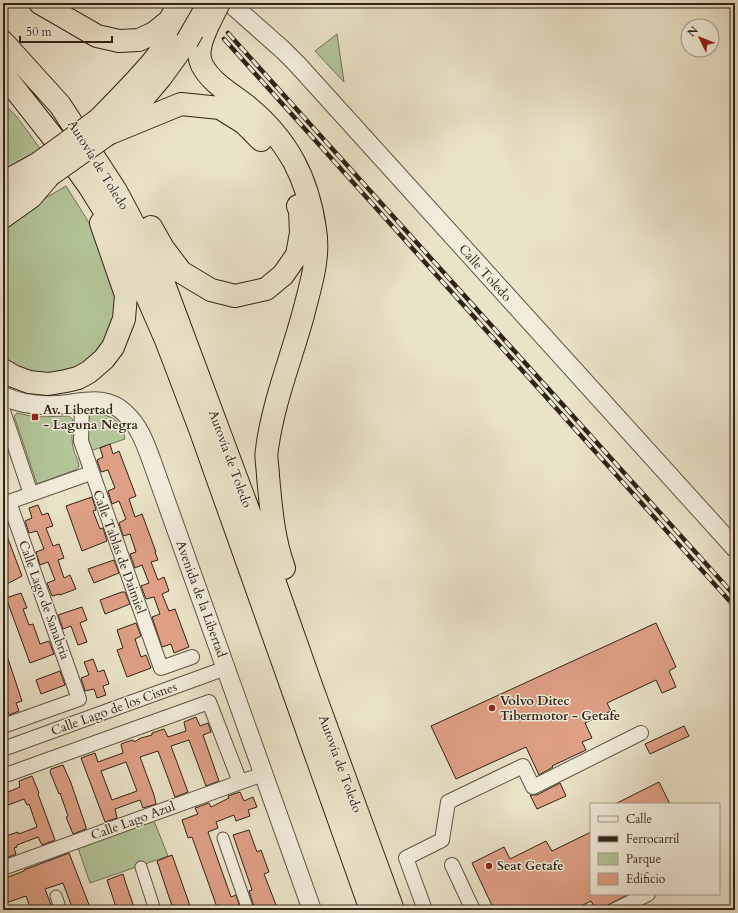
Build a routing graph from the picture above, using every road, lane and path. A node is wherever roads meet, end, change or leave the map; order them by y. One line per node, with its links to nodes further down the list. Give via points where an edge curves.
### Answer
1 (40, 3): 5 (highway, via 98,36 119,41 139,40 154,33)
2 (209, 3): 11 (highway, bridge, via 187,41 144,97)
3 (219, 3): 32 (highway, bridge, via 200,45 201,63 210,77 249,108 288,151 301,175 312,206 316,234 315,269 299,331 274,408 266,450 271,513 278,553 342,741)
4 (230, 3): 23 (street, Calle Toledo, via 296,64)
5 (186, 5): 11 (highway, via 167,44)
6 (3, 42): 9 (highway, Autovía de Toledo)
7 (3, 74): 10 (highway, Autovía de Toledo)
8 (3, 89): 10 (highway)
9 (60, 105): 11 (highway, via 82,121 181,272 211,290 235,296 266,289 283,275 297,255 301,233 300,211 292,187 278,163 262,140 244,123 220,108 181,104); 32 (highway, Autovía de Toledo, via 116,191 161,276)
10 (32, 113): 14 (highway, Autovía de Toledo)
11 (103, 127): 12 (highway, bridge)
12 (44, 169): 13 (highway); 15 (highway); 16 (highway, via 31,197)
13 (3, 183)
14 (89, 186): 17 (highway, via 126,295 124,319 113,347 89,372 66,382 28,382); 44 (highway, Autovía de Toledo, via 122,239 166,340)
15 (3, 203)
16 (3, 216)
17 (3, 370)
18 (82, 402): 19 (street, Avenida de la Libertad, via 58,405); 20 (street, Calle Tablas de Daimiel, via 81,441); 25 (street, Avenida de la Libertad, via 94,400 120,408 139,431 152,459)
19 (4, 404): 21 (street)
20 (91, 473): 21 (street); 24 (street, Calle Tablas de Daimiel, via 161,668)
21 (31, 494): 22 (street)
22 (6, 503): 26 (street, Calle Lago de Sanabria, via 79,698)
23 (735, 548)
24 (192, 657)
25 (226, 668): 28 (street, Calle Lago de los Cisnes); 29 (street, Avenida de la Libertad)
26 (3, 726)
27 (640, 733): 47 (street, via 533,787 523,766 448,802 442,840 406,858)
28 (3, 749)
29 (263, 774): 31 (street, Calle Lago Azul); 43 (street, Avenida de la Libertad)
30 (3, 776): 31 (street, via 209,702)
31 (240, 782): 36 (street, Calle Lago Azul)
32 (366, 834): 37 (highway, Autovía de Toledo)
33 (223, 838): 42 (street)
34 (452, 865): 48 (street)
35 (141, 867): 41 (street)
36 (3, 868)
37 (379, 871): 45 (highway, Autovía de Toledo); 46 (street)
38 (646, 895): 49 (street)
39 (56, 896): 40 (street)
40 (61, 910)
41 (156, 910)
42 (248, 910)
43 (312, 910)
44 (371, 910)
45 (393, 910)
46 (402, 910)
47 (425, 910)
48 (473, 910)
49 (615, 910)

